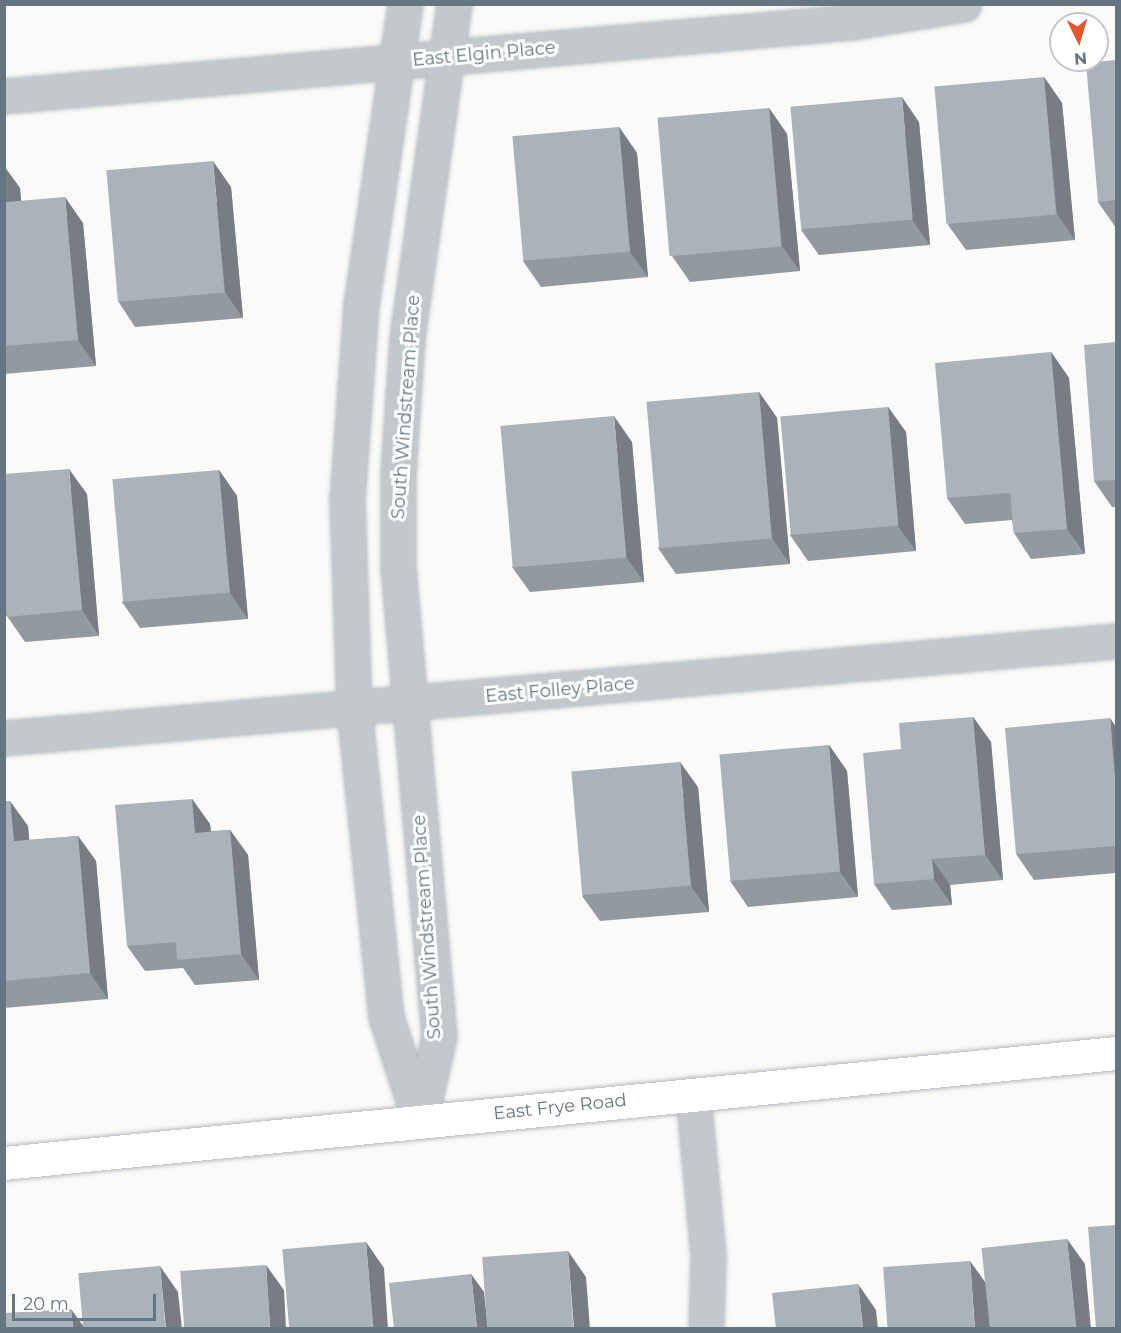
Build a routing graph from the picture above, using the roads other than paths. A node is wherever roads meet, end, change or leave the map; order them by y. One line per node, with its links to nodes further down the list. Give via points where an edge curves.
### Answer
1 (405, 4): 5 (street)
2 (454, 4): 4 (street, South Windstream Place)
3 (964, 4): 4 (street, East Elgin Place, via 852,22)
4 (446, 57): 5 (street, East Elgin Place); 8 (street, South Windstream Place, via 407,338 398,473)
5 (396, 62): 6 (street, East Elgin Place); 9 (street, via 350,408 347,500)
6 (4, 96)
7 (1116, 641): 8 (street, East Folley Place)
8 (408, 703): 9 (street, East Folley Place); 13 (street, South Windstream Place, via 439,1036)
9 (354, 708): 10 (street, East Folley Place); 13 (street, via 389,1040)
10 (4, 738)
11 (1116, 1053): 12 (street, East Frye Road)
12 (693, 1094): 13 (street, East Frye Road); 15 (street, via 708,1256)
13 (420, 1121): 14 (street, East Frye Road)
14 (4, 1163)
15 (706, 1329)

